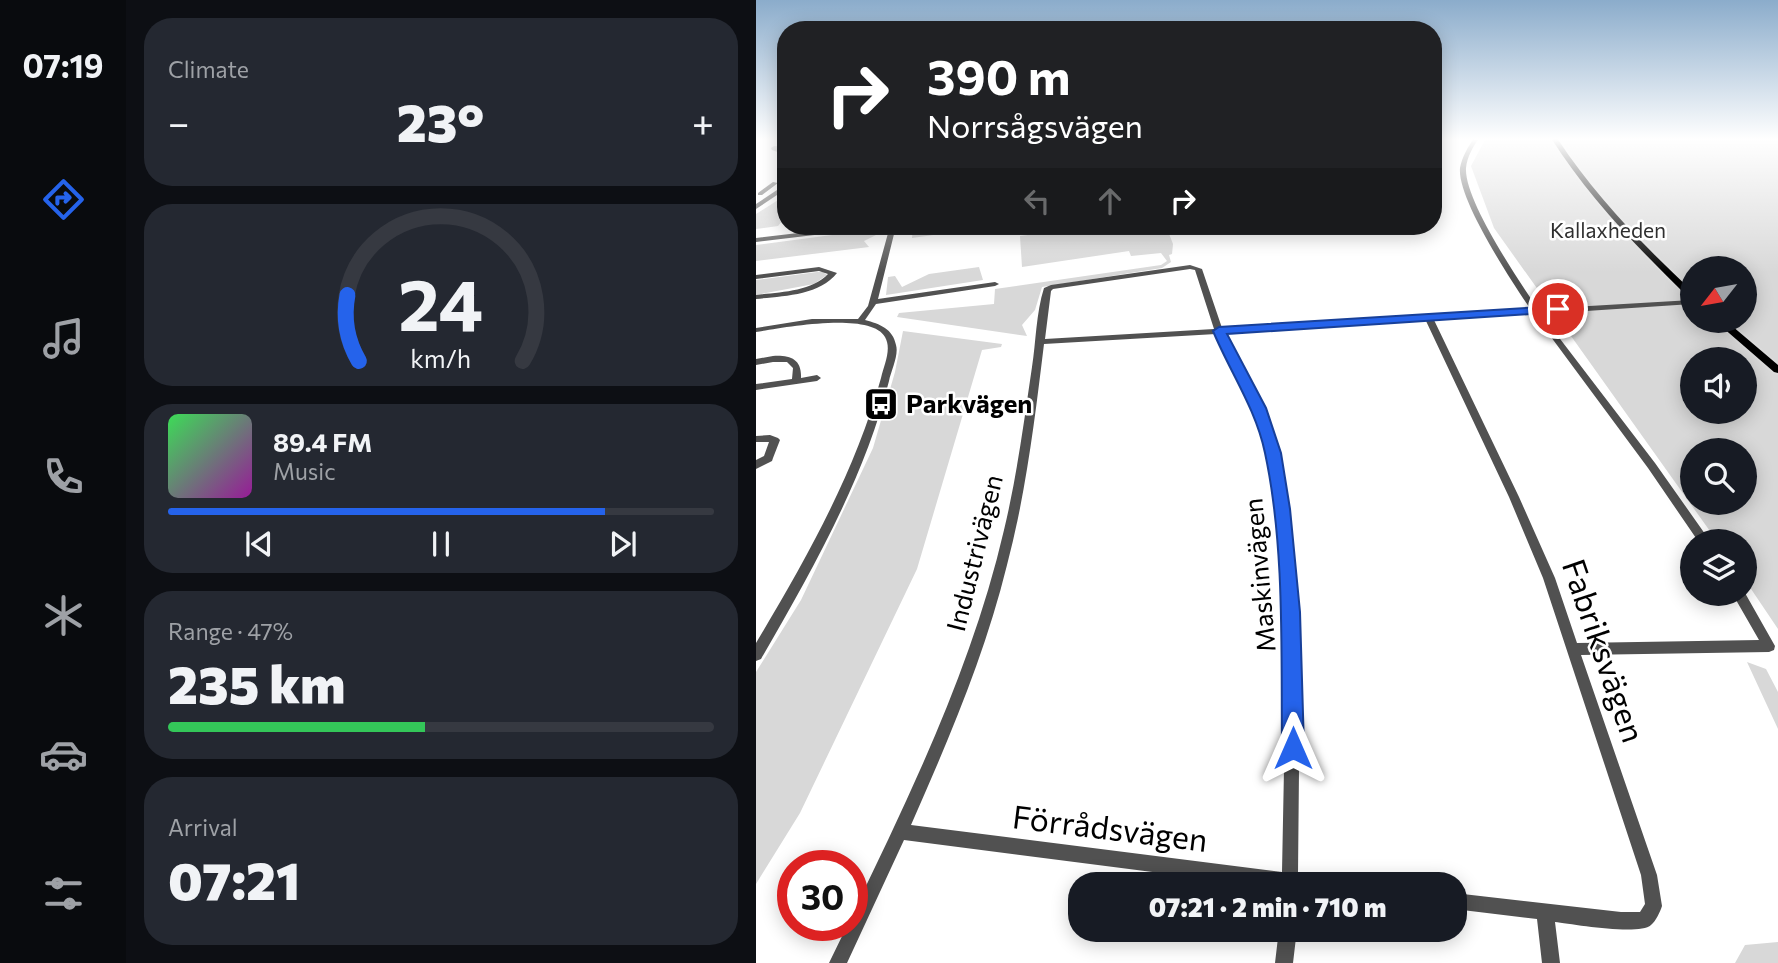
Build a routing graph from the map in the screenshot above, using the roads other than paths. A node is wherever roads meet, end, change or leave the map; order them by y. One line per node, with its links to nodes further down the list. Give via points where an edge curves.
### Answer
1 (775, 183): 6 (street)
2 (1466, 183): 18 (street, via 1496,248)
3 (1587, 183): 14 (main road)
4 (777, 192): 5 (street)
5 (773, 194): 6 (street); 7 (street)
6 (758, 195)
7 (756, 207)
8 (798, 235): 10 (street)
9 (891, 235): 16 (street)
10 (756, 240)
11 (756, 277): 15 (street, via 819,270 833,273 818,286)
12 (1202, 277): 22 (street, Maskinvägen); 24 (street, Industrivägen, via 1198,269 1190,267 1051,287)
13 (995, 284): 16 (street)
14 (1680, 284)
15 (756, 297)
16 (873, 302): 20 (street)
17 (1680, 303): 18 (street)
18 (1535, 310): 19 (street); 32 (street)
19 (1428, 317): 22 (street); 34 (street, Fabriksvägen, via 1514,497)
20 (861, 320): 21 (street); 35 (street, via 881,326 893,341 876,409 839,505)
21 (756, 330)
22 (1219, 331): 24 (street); 38 (street, Maskinvägen, via 1259,408 1279,489 1293,666)
23 (1734, 333): 26 (main road)
24 (1040, 342): 36 (street, Industrivägen, via 1007,541 991,602)
25 (756, 362): 28 (street, via 792,361 797,368)
26 (1778, 370)
27 (817, 378): 28 (street)
28 (796, 381): 29 (street)
29 (756, 387)
30 (756, 439): 31 (street, via 775,440 768,458)
31 (756, 465)
32 (1696, 529)
33 (1746, 606): 34 (street, via 1769,646)
34 (1574, 649): 40 (street, Fabriksvägen, via 1649,875 1654,906 1648,917 1634,921)
35 (756, 655)
36 (901, 832): 37 (street, Förrådsvägen); 42 (street, Industrivägen)
37 (1212, 872)
38 (1290, 872)
39 (1467, 903): 40 (street)
40 (1545, 912): 44 (street)
41 (1286, 942): 43 (street)
42 (838, 963)
43 (1284, 963)
44 (1551, 963)

